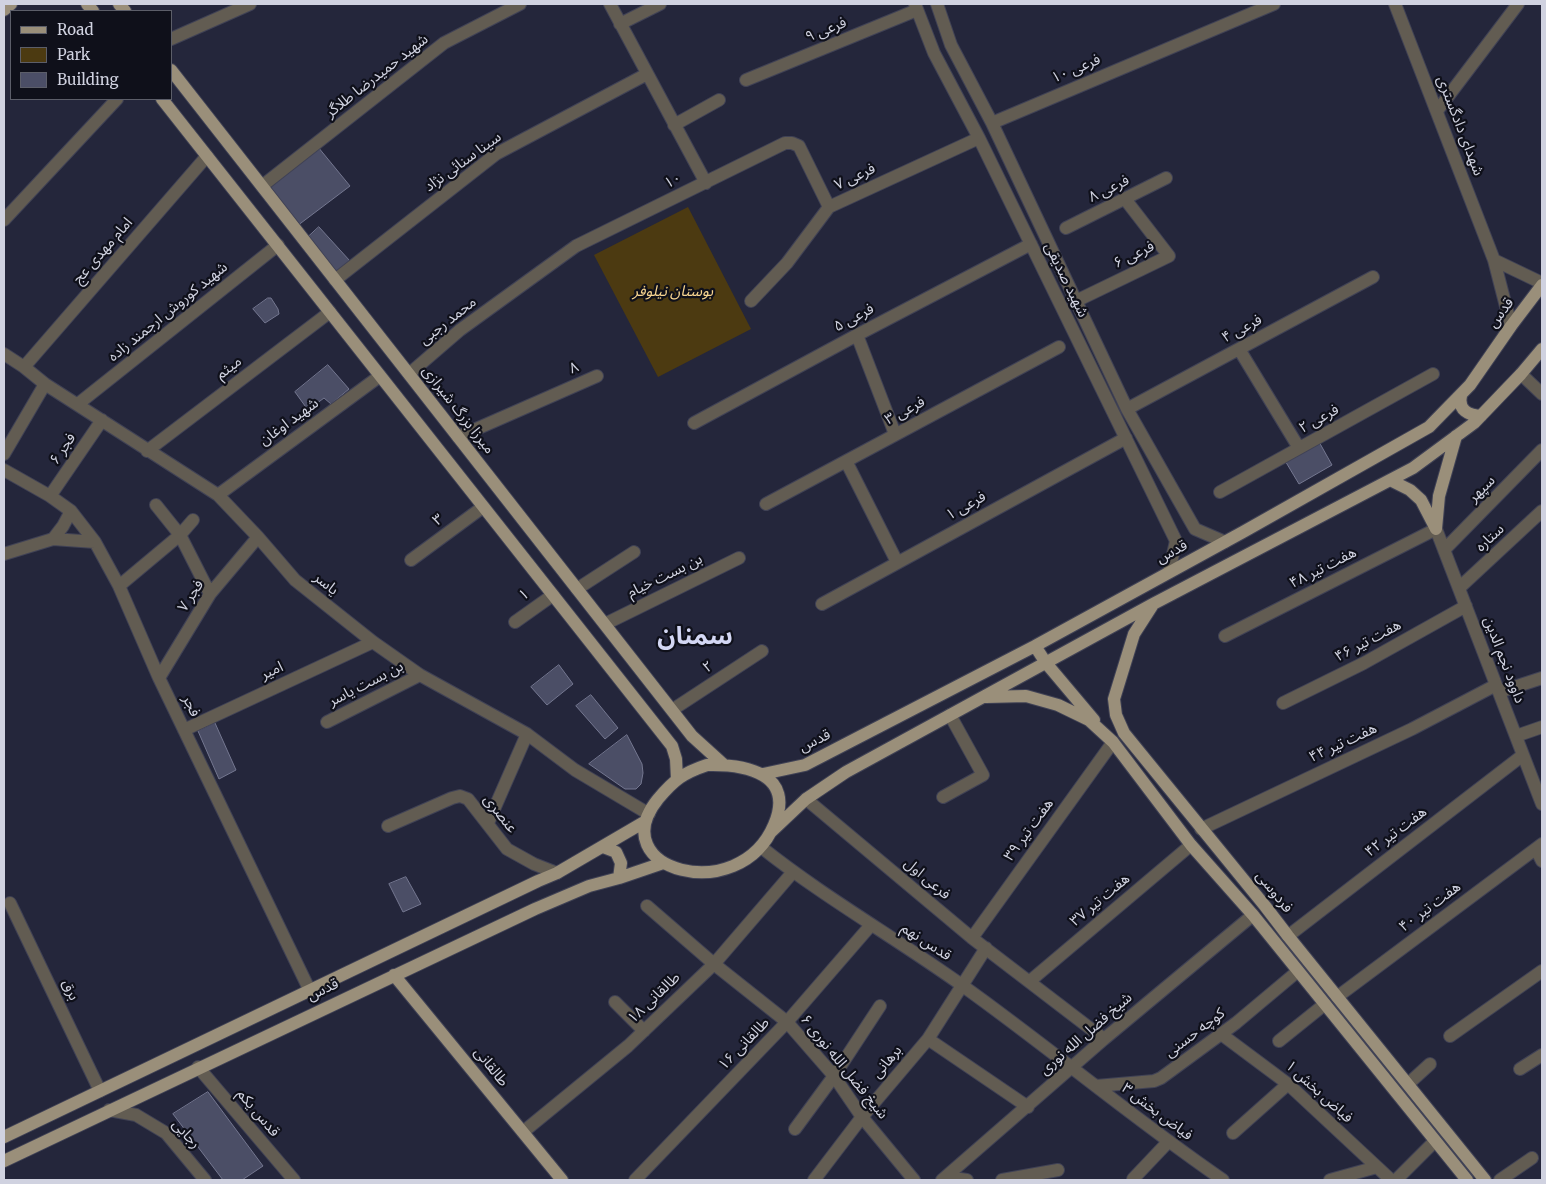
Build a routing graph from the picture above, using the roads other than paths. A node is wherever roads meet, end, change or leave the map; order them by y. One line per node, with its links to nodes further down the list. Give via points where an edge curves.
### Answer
1 (11, 4): 11 (main road)
2 (250, 4): 13 (street)
3 (520, 4): 27 (street, شهید حمیدرضا طلاگر, via 444,44)
4 (610, 4): 12 (street)
5 (660, 4): 12 (street)
6 (937, 4): 21 (street, شهید صدیقی, via 951,45)
7 (1274, 4): 21 (street, فرعی ۱۰)
8 (1395, 4): 20 (street, شهدای دادگستری)
9 (1518, 4): 20 (street)
10 (916, 7): 16 (street, فرعی ۹); 23 (street, شهید صدیقی, via 934,53)
11 (4, 10)
12 (620, 24): 15 (street)
13 (172, 39)
14 (172, 71): 27 (main road, میرزا بزرگ شیرازی)
15 (647, 74): 22 (street); 36 (street, سینا سنائی نژاد, via 496,154)
16 (746, 80)
17 (116, 100): 30 (street)
18 (163, 100): 24 (main road)
19 (719, 100): 22 (street)
20 (1437, 111): 34 (street, شهدای دادگستری)
21 (992, 123): 40 (street, شهید صدیقی)
22 (674, 124): 26 (street)
23 (979, 138): 29 (street, فرعی ۷); 32 (street, شهید صدیقی)
24 (207, 156): 33 (main road); 48 (street, امام مهدی عج)
25 (1166, 178): 28 (street, فرعی ۸)
26 (706, 183): 29 (street, ۱۰, via 785,143 792,143 799,146); 38 (street, ۱۰, via 576,246)
27 (262, 186): 36 (main road, میرزا بزرگ شیرازی)
28 (1125, 199): 31 (street, فرعی ۸); 40 (street, فرعی ۶, via 1169,256)
29 (829, 207): 39 (street, فرعی ۷, via 786,263)
30 (4, 220)
31 (1066, 228)
32 (1031, 244): 43 (street, فرعی ۵); 65 (street, شهید صدیقی)
33 (278, 245): 41 (main road); 57 (street, شهید کوروش ارجمند زاده)
34 (1494, 260): 37 (street); 42 (street, شهدای دادگستری)
35 (1373, 277): 45 (street, فرعی ۴)
36 (335, 280): 49 (main road, میرزا بزرگ شیرازی)
37 (1542, 284): 42 (main road, قدس)
38 (509, 295): 49 (street, محمد رجبی, via 460,330)
39 (751, 301)
40 (1076, 301): 58 (street, شهید صدیقی)
41 (330, 312): 52 (main road); 67 (street, میثم)
42 (1511, 326): 56 (main road, قدس)
43 (857, 335): 61 (street, فرعی ۵); 62 (street)
44 (1059, 347): 62 (street, فرعی ۳)
45 (1239, 349): 58 (street, فرعی ۴); 66 (street)
46 (1542, 349): 51 (main road)
47 (4, 354): 48 (street, یاسر)
48 (24, 367): 54 (street, یاسر)
49 (409, 374): 64 (main road, میرزا بزرگ شیرازی)
50 (1433, 374): 66 (street, فرعی ۲)
51 (1521, 374): 55 (street); 59 (main road)
52 (380, 376): 75 (street, شهید اوغان); 80 (main road)
53 (597, 376): 64 (street, ۸)
54 (45, 384): 57 (street, یاسر); 69 (street)
55 (1542, 394)
56 (1461, 396): 59 (main road, via 1463,410); 89 (main road, قدس, via 1429,427)
57 (78, 404): 60 (street, یاسر)
58 (1127, 409): 73 (street, شهید صدیقی)
59 (1481, 416): 63 (main road)
60 (102, 420): 67 (street, یاسر); 76 (street, فجر ۶)
61 (694, 422)
62 (895, 434): 70 (street, فرعی ۳)
63 (1456, 436): 72 (main road, via 1413,468); 84 (main road, via 1439,496)
64 (458, 437): 99 (main road, میرزا بزرگ شیرازی)
65 (1126, 438): 77 (street, شهید صدیقی); 95 (street, فرعی ۱)
66 (1299, 448): 74 (street, فرعی ۲)
67 (147, 450): 75 (street, یاسر)
68 (1542, 450): 90 (street, سپهر)
69 (4, 454)
70 (846, 461): 78 (street, فرعی ۳); 95 (street)
71 (4, 470): 76 (street, فجر)
72 (1390, 480): 84 (main road, via 1421,500); 103 (main road)
73 (1171, 488): 77 (street); 89 (street, شهید صدیقی, via 1195,529)
74 (1220, 492)
75 (218, 495): 86 (street, یاسر)
76 (50, 496): 81 (street, فجر)
77 (1155, 498): 96 (street, شهید صدیقی, via 1176,541)
78 (766, 504)
79 (156, 505): 85 (street)
80 (483, 507): 94 (street, ۳); 101 (main road)
81 (71, 511): 87 (street); 88 (street, فجر)
82 (1542, 511): 98 (street, ستاره)
83 (194, 520): 85 (street)
84 (1436, 529): 90 (street, داوود نجم الدین); 107 (street, هفت تیر ۴۸)
85 (180, 535): 97 (street); 100 (street)
86 (258, 537): 100 (street, فجر ۷); 109 (street, یاسر, via 295,580)
87 (53, 539): 88 (street); 92 (street)
88 (95, 542): 97 (street, فجر)
89 (1225, 542): 96 (main road, قدس)
90 (1444, 550): 98 (street, داوود نجم الدین)
91 (634, 552): 99 (street)
92 (4, 554)
93 (739, 558): 106 (street, بن بست خیام)
94 (411, 560)
95 (897, 562): 102 (street, فرعی ۱)
96 (1169, 572): 110 (main road, قدس)
97 (119, 586): 115 (street, فجر)
98 (1459, 588): 104 (street, داوود نجم الدین)
99 (577, 589): 106 (main road, میرزا بزرگ شیرازی)
100 (210, 594): 115 (street, فجر ۷)
101 (553, 595): 105 (street, ۱); 112 (main road)
102 (822, 604)
103 (1153, 604): 113 (main road); 138 (main road, فردوسی, via 1134,634 1114,699 1116,715 1124,733)
104 (1466, 606): 117 (street, داوود نجم الدین); 119 (street, هفت تیر ۴۶, via 1364,663)
105 (515, 622)
106 (605, 624): 108 (main road, میرزا بزرگ شیرازی)
107 (1225, 636)
108 (617, 639): 112 (main road); 120 (main road, میرزا بزرگ شیرازی)
109 (373, 642): 114 (street, یاسر); 124 (street, امیر)
110 (1035, 646): 113 (main road, فردوسی); 130 (main road, قدس, via 805,765)
111 (762, 651): 120 (street, ۲)
112 (598, 652): 131 (main road, via 672,746)
113 (1046, 663): 118 (main road); 127 (main road, فردوسی)
114 (420, 674): 122 (street, بن بست یاسر); 125 (street, یاسر)
115 (159, 678): 124 (street, فجر)
116 (1542, 678): 117 (street, هفت تیر ۴۴)
117 (1498, 688): 126 (street, داوود نجم الدین); 138 (street, هفت تیر ۴۴)
118 (984, 697): 121 (main road); 127 (main road, فردوسی, via 1026,696 1058,705 1089,720)
119 (1283, 702)
120 (672, 710): 129 (main road, میرزا بزرگ شیرازی, via 692,736)
121 (950, 715): 132 (street, via 983,775); 133 (main road, via 846,772)
122 (327, 722)
123 (1542, 727): 126 (street)
124 (184, 730): 163 (street, فجر)
125 (527, 734): 135 (street, یاسر); 136 (street)
126 (1516, 736): 128 (street, داوود نجم الدین)
127 (1113, 742): 140 (main road, فردوسی); 155 (street, هفت تیر ۳۹)
128 (1523, 755): 134 (street, داوود نجم الدین); 154 (street, هفت تیر ۴۲)
129 (724, 765): 130 (main road); 131 (main road, via 707,765)
130 (763, 774): 139 (main road, via 778,791 780,812)
131 (677, 779): 135 (main road, via 653,806)
132 (943, 797)
133 (806, 800): 139 (main road); 155 (street, فرعی اول)
134 (1542, 804)
135 (647, 818): 142 (main road, قدس); 145 (main road, via 645,834 648,847)
136 (488, 823): 137 (street, عنصری, via 468,799 460,796); 147 (street, عنصری, via 507,849)
137 (388, 826)
138 (1201, 829): 151 (main road, فردوسی)
139 (771, 832): 143 (main road)
140 (1191, 845): 152 (main road, فردوسی); 161 (street, هفت تیر ۳۷)
141 (1539, 846): 144 (street); 164 (street, هفت تیر ۴۰)
142 (603, 847): 147 (main road, قدس); 148 (main road, via 616,852 621,864)
143 (760, 847): 145 (main road, via 748,859 718,871 701,873); 146 (street, قدس نهم)
144 (1542, 861)
145 (663, 864): 148 (main road, قدس)
146 (792, 872): 153 (street, قدس نهم); 157 (street, طالقانی ۱۸)
147 (557, 873): 163 (main road, قدس)
148 (619, 878): 160 (main road, قدس, via 589,886 535,908)
149 (10, 903): 184 (street, برق)
150 (648, 906): 157 (street, شیخ فضل الله نوری ۶)
151 (1265, 906): 152 (main road); 154 (main road, فردوسی)
152 (1253, 915): 158 (main road, فردوسی); 173 (street, شیخ فضل الله نوری)
153 (871, 925): 162 (street, قدس نهم); 168 (street, طالقانی ۱۶)
154 (1288, 936): 164 (main road, فردوسی)
155 (972, 938): 156 (street, فرعی اول)
156 (986, 948): 161 (street, فرعی اول); 162 (street, برهانی)
157 (714, 964): 168 (street, شیخ فضل الله نوری ۶); 169 (street, طالقانی ۱۸)
158 (1298, 971): 166 (main road, فردوسی); 170 (street, کوچه حسنی)
159 (1542, 971): 171 (street)
160 (394, 975): 178 (main road, قدس); 189 (main road, طالقانی)
161 (1030, 981): 173 (street, فرعی اول)
162 (962, 985): 172 (street, برهانی); 177 (street, قدس نهم)
163 (310, 991): 184 (main road, قدس)
164 (1338, 997): 182 (main road, فردوسی)
165 (614, 1002): 169 (street)
166 (1325, 1004): 174 (street); 194 (main road, فردوسی)
167 (880, 1006): 180 (street)
168 (788, 1022): 180 (street, شیخ فضل الله نوری ۶); 205 (street, طالقانی ۱۶)
169 (644, 1031): 189 (street, طالقانی ۱۸)
170 (1221, 1034): 181 (street, فیاض بخش ۱); 183 (street, کوچه حسنی, via 1154,1081)
171 (1450, 1036)
172 (928, 1039): 185 (street); 187 (street, برهانی)
173 (1104, 1040): 177 (street, شیخ فضل الله نوری)
174 (1279, 1041)
175 (1542, 1055): 179 (street)
176 (1430, 1064): 182 (street)
177 (1072, 1067): 183 (street, فیاض بخش ۳); 185 (street, شیخ فضل الله نوری)
178 (198, 1068): 186 (main road, قدس); 204 (street, قدس یکم)
179 (1520, 1069)
180 (834, 1076): 187 (street, شیخ فضل الله نوری ۶); 188 (street)
181 (1288, 1084): 191 (street); 197 (street, فیاض بخش ۱)
182 (1408, 1084): 190 (main road, فردوسی)
183 (1096, 1086): 193 (street, فیاض بخش ۳)
184 (100, 1091): 186 (main road); 192 (main road, قدس)
185 (1028, 1107): 201 (street, شیخ فضل الله نوری)
186 (109, 1110): 196 (main road, قدس); 203 (street, رجایی, via 136,1115 166,1133)
187 (862, 1117): 206 (street, برهانی); 207 (street, شیخ فضل الله نوری ۶)
188 (795, 1129)
189 (523, 1132): 200 (main road, طالقانی)
190 (1446, 1132): 194 (main road); 215 (main road, فردوسی)
191 (1232, 1133)
192 (4, 1137)
193 (1169, 1141): 202 (street); 210 (street, فیاض بخش ۳)
194 (1435, 1141): 213 (street); 214 (main road, فردوسی)
195 (1532, 1158): 216 (street)
196 (4, 1161)
197 (1377, 1167): 211 (street); 212 (street, فیاض بخش ۱)
198 (1058, 1170): 199 (street)
199 (1045, 1177): 209 (street)
200 (558, 1179)
201 (944, 1179): 208 (street)
202 (1133, 1179)
203 (204, 1180)
204 (294, 1180)
205 (635, 1180)
206 (814, 1180)
207 (914, 1180)
208 (967, 1180)
209 (1002, 1180)
210 (1223, 1180)
211 (1330, 1180)
212 (1391, 1180)
213 (1396, 1180)
214 (1467, 1180)
215 (1486, 1180)
216 (1500, 1180)

